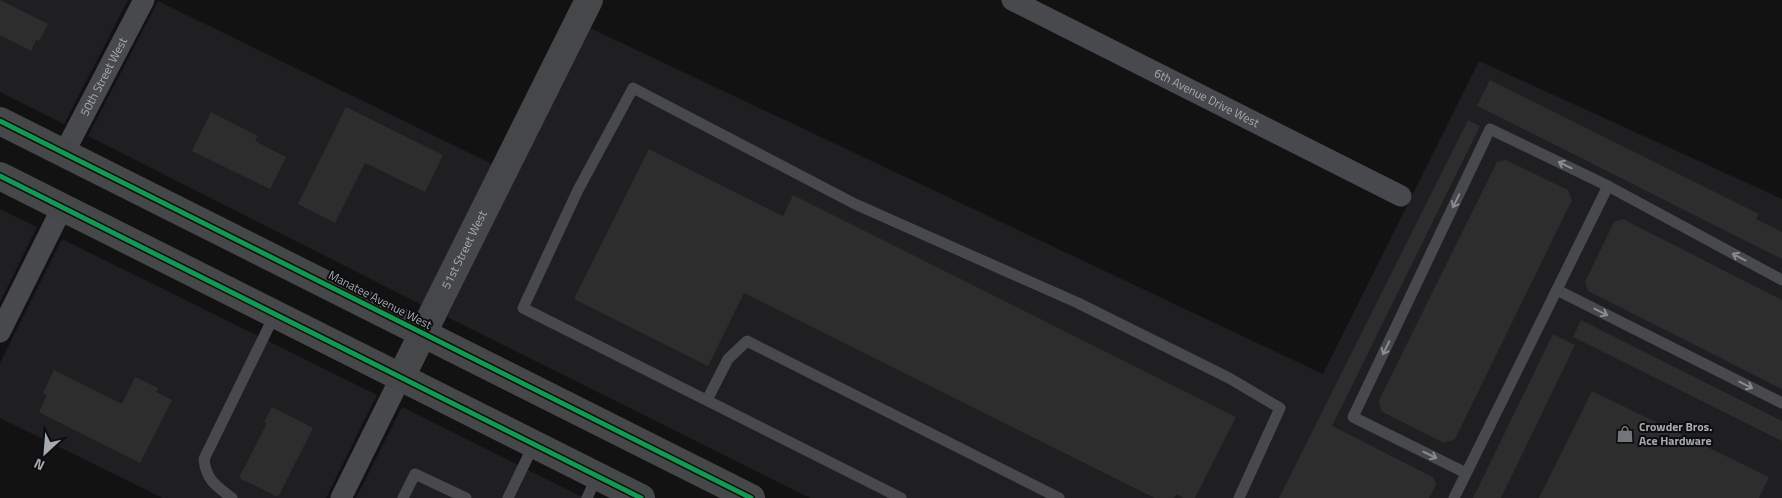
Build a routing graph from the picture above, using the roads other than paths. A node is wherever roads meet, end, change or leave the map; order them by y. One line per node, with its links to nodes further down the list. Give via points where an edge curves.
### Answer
1 (144, 0): 5 (street, 50th Street West)
2 (589, 0): 14 (main road, 51st Street West)
3 (1012, 0): 8 (street, 6th Avenue Drive West)
4 (0, 121): 5 (main road, Manatee Avenue West)
5 (64, 153): 14 (main road, Manatee Avenue West)
6 (0, 176): 9 (main road)
7 (1608, 186): 10 (lane, one-way to 7); 11 (lane); 19 (lane, one-way to 19, via 1490,129 1353,417)
8 (1401, 196)
9 (62, 208): 12 (main road); 13 (street)
10 (1782, 280)
11 (1557, 290): 17 (lane, one-way to 17); 19 (lane)
12 (275, 314): 15 (main road); 21 (lane, via 204,459 205,471 214,485)
13 (0, 332)
14 (423, 333): 15 (main road, 51st Street West); 27 (main road, Manatee Avenue West)
15 (402, 377): 18 (main road); 22 (street, 51st Street West)
16 (707, 400): 28 (lane); 29 (lane, via 728,359 747,341); 30 (lane, via 523,308 578,190 633,88 855,204 1078,303 1229,378 1280,408)
17 (1782, 403)
18 (534, 444): 20 (main road); 25 (lane)
19 (1466, 473): 31 (lane)
20 (592, 487): 26 (main road)
21 (232, 498)
22 (341, 498)
23 (402, 498): 24 (lane, via 415,474)
24 (466, 498)
25 (508, 498)
26 (641, 498)
27 (750, 498)
28 (901, 498)
29 (1059, 498)
30 (1239, 498)
31 (1454, 498)

